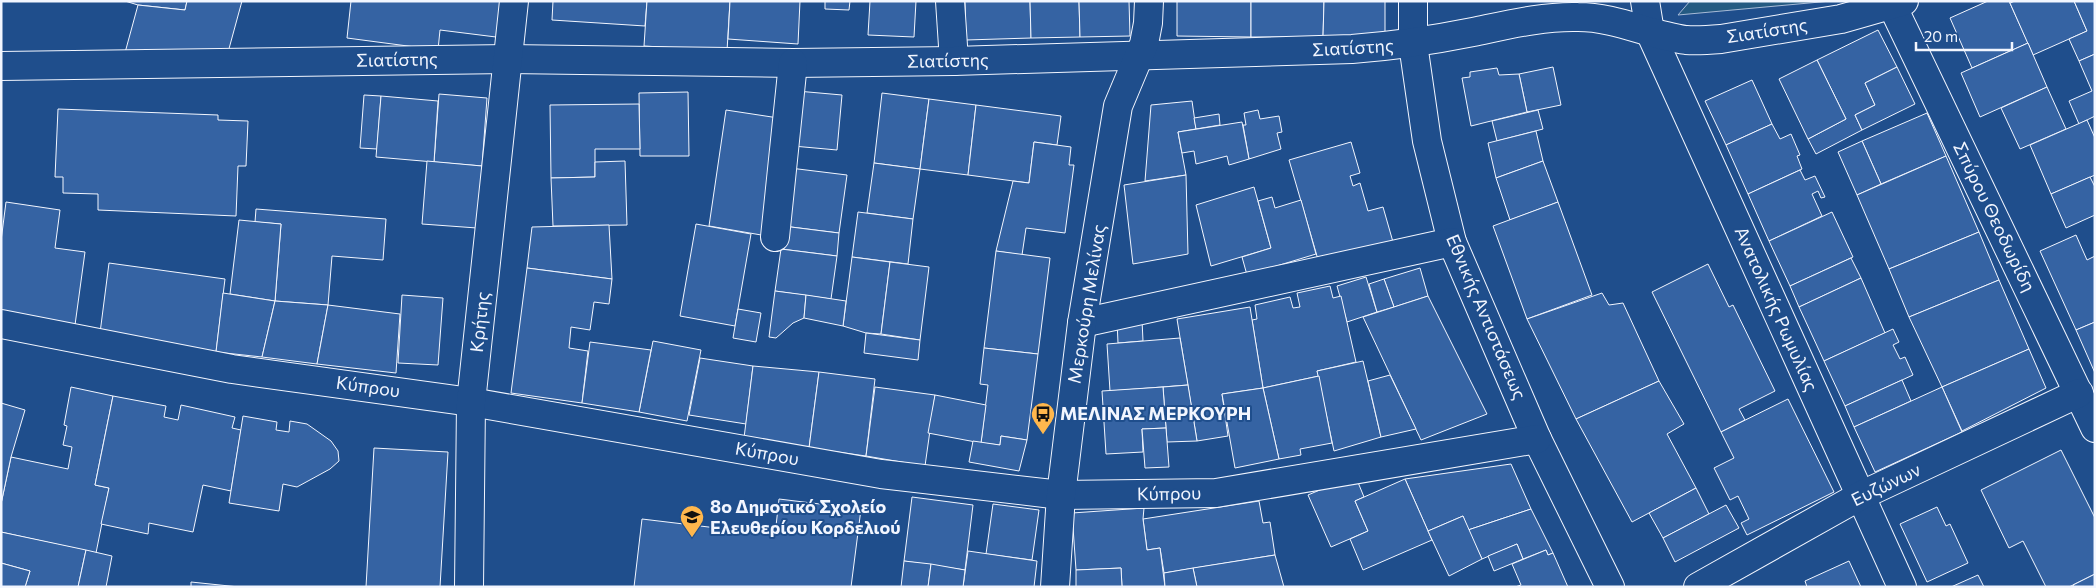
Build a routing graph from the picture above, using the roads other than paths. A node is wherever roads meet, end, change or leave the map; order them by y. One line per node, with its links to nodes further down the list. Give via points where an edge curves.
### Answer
1 (514, 1): 11 (street, Κρήτης)
2 (950, 1): 12 (street)
3 (1149, 1): 10 (street, Μερκούρη Μελίνας, via 1147,35)
4 (1414, 1): 9 (street, Εθνικής Αντιστάσεως)
5 (1645, 1): 8 (street, Ανατολικής Ρωμυλίας)
6 (1662, 1): 8 (street)
7 (1895, 3): 8 (street, Σιατίστης, via 1841,19 1720,39 1688,40); 19 (street, Σπύρου Θεοδωρίδη)
8 (1650, 32): 9 (street, Σιατίστης, via 1609,19 1563,17); 24 (street, Ανατολικής Ρωμυλίας)
9 (1413, 44): 10 (street, Σιατίστης); 16 (street, Εθνικής Αντιστάσεως, via 1427,141)
10 (1140, 56): 12 (street, Σιατίστης); 18 (street, Μερκούρη Μελίνας, via 1118,106)
11 (508, 59): 13 (street, Σιατίστης); 14 (street, Σιατίστης); 20 (street, Κρήτης)
12 (954, 61): 13 (street, Σιατίστης)
13 (793, 63): 15 (street)
14 (1, 66)
15 (775, 237)
16 (1452, 242): 18 (street); 22 (street, Εθνικής Αντιστάσεως)
17 (1, 324): 20 (street, Κύπρου, via 232,369)
18 (1082, 324): 23 (street, Μερκούρη Μελίνας)
19 (2078, 393): 21 (street, Σπύρου Θεοδωρίδη); 24 (street, Ευζώνων)
20 (471, 402): 23 (street, Κύπρου, via 881,474); 25 (street, Κρήτης)
21 (2095, 428)
22 (1537, 439): 23 (street, Κύπρου, via 1216,493); 27 (street, Εθνικής Αντιστάσεως)
23 (1061, 495): 26 (street, Μερκούρη Μελίνας)
24 (1860, 496): 28 (street, Ευζώνων); 29 (street, Ανατολικής Ρωμυλίας)
25 (469, 587)
26 (1055, 587)
27 (1610, 587)
28 (1698, 587)
29 (1902, 587)

